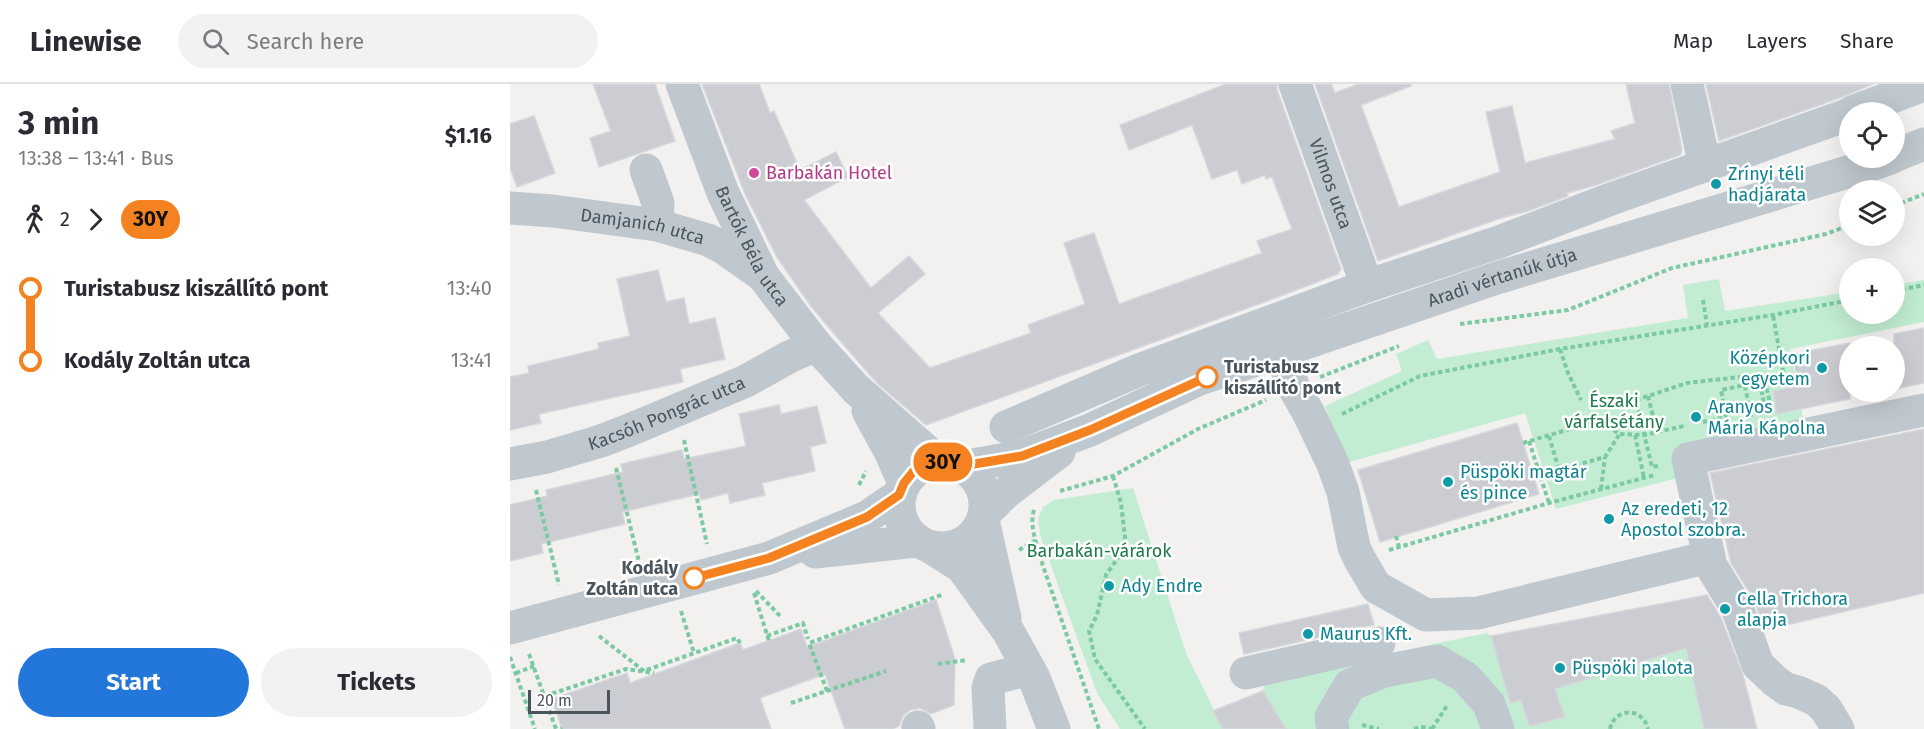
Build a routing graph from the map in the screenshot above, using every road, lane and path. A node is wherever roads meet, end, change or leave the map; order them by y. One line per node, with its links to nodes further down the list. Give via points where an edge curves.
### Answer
1 (682, 84): 20 (street, Bartók Béla utca, via 723,193)
2 (1295, 84): 22 (street, Vilmos utca)
3 (1687, 84): 13 (street)
4 (1924, 85): 5 (street, Aradi vértanúk útja)
5 (1880, 102)
6 (1924, 103): 7 (street)
7 (1905, 111)
8 (1839, 117): 13 (street, Aradi vértanúk útja)
9 (1839, 139): 13 (street, via 1689,191)
10 (1924, 144): 11 (street, Aradi vértanúk útja)
11 (1905, 152)
12 (1861, 168): 32 (street, Aradi vértanúk útja, via 1497,278)
13 (1696, 169): 22 (street, Aradi vértanúk útja)
14 (646, 170): 18 (street, via 658,203)
15 (1924, 194): 16 (path)
16 (1905, 202)
17 (510, 208): 18 (street, Damjanich utca)
18 (657, 225): 20 (street, Damjanich utca, via 708,240)
19 (1839, 229): 27 (path, via 1672,268 1568,310)
20 (764, 276): 30 (street, Bartók Béla utca)
21 (1924, 285): 23 (path)
22 (1367, 286): 33 (street, Aradi vértanúk útja)
23 (1905, 289)
24 (1703, 300): 28 (path)
25 (1839, 302): 26 (path)
26 (1773, 315): 28 (path); 34 (path, via 1784,377)
27 (1450, 326)
28 (1707, 326): 31 (path)
29 (1405, 343): 36 (path)
30 (816, 345): 37 (street, Bartók Béla utca); 56 (street, Kacsóh Pongrác utca, via 747,381 622,433 547,457)
31 (1560, 349): 39 (path); 43 (path, via 1420,374)
32 (1280, 352): 36 (street); 41 (street, Aradi vértanúk útja, via 1197,380)
33 (1139, 370): 41 (street); 45 (street, Aradi vértanúk útja)
34 (1760, 383): 35 (path); 42 (path)
35 (1743, 386): 38 (path, via 1740,377 1687,383); 44 (path); 48 (path, via 1721,390 1726,417)
36 (1294, 388): 61 (path, via 1197,429); 82 (street, via 1332,462)
37 (856, 389): 57 (street, Bartók Béla utca); 65 (street, Bartók Béla utca, via 890,451)
38 (1648, 396): 48 (path); 51 (path, via 1636,400)
39 (1581, 400)
40 (1924, 410): 80 (street, via 1688,459)
41 (1120, 415): 46 (street, Aradi vértanúk útja)
42 (1766, 416)
43 (1335, 417)
44 (1752, 419)
45 (1005, 427)
46 (1090, 430): 57 (street, Aradi vértanúk útja, via 1022,456); 73 (street, Aradi vértanúk útja, via 1004,494)
47 (681, 432): 76 (path)
48 (1657, 432): 51 (path)
49 (1618, 434): 50 (path); 52 (path, via 1600,420); 55 (path)
50 (1635, 435): 51 (path); 62 (path)
51 (1644, 435): 58 (path)
52 (1549, 436): 53 (path); 55 (path, via 1558,470)
53 (1529, 441): 54 (path); 70 (path)
54 (1523, 443)
55 (1605, 457): 66 (path)
56 (510, 464)
57 (950, 464): 65 (street, via 925,465 913,472); 73 (street, via 973,475 981,486 986,499)
58 (1652, 467)
59 (606, 469): 83 (path, via 616,466)
60 (1655, 475): 62 (path)
61 (1113, 476): 68 (path); 114 (path, via 1126,546 1107,575 1089,631 1095,659)
62 (1644, 478): 66 (path)
63 (545, 484): 64 (path)
64 (536, 489): 67 (path); 84 (path)
65 (902, 489): 77 (street, via 898,508 901,520 907,532); 81 (street, via 867,517)
66 (1601, 489): 70 (path)
67 (527, 492)
68 (1057, 492)
69 (1038, 502): 72 (path)
70 (1549, 503): 78 (path)
71 (1035, 507): 113 (path, via 1032,517 1041,560)
72 (1025, 516)
73 (984, 517): 77 (street, via 977,531 963,543 945,549); 89 (street)
74 (1396, 537): 78 (path)
75 (1014, 540): 79 (path)
76 (706, 544)
77 (924, 544): 81 (street, via 858,546); 89 (street, via 962,567)
78 (1399, 547): 82 (path)
79 (1017, 551)
80 (1709, 557): 88 (street, via 1478,613); 121 (street, via 1738,610 1758,665 1786,689 1815,700 1826,709)
81 (769, 558): 91 (street)
82 (1359, 558): 88 (street, via 1376,587)
83 (639, 562)
84 (559, 586)
85 (948, 592): 106 (path, via 809,643)
86 (680, 608): 94 (path)
87 (781, 617): 92 (path, via 752,586 768,638 803,623)
88 (1427, 619): 96 (street); 105 (street, via 1382,643)
89 (1008, 631): 100 (street)
90 (594, 632): 101 (path)
91 (519, 638): 99 (path)
92 (808, 639)
93 (740, 642): 94 (path, via 738,638)
94 (694, 653): 101 (path)
95 (510, 657): 103 (path)
96 (1437, 661): 115 (street, via 1384,671 1350,685 1331,717); 118 (street, via 1465,677 1488,704)
97 (953, 662): 98 (path)
98 (938, 664)
99 (534, 666): 103 (path); 107 (path)
100 (1029, 669): 111 (street, via 991,679); 112 (street)
101 (644, 671): 104 (path); 107 (path, via 626,669)
102 (886, 671): 106 (path)
103 (516, 673): 109 (path)
104 (654, 673)
105 (1246, 673)
106 (826, 691): 108 (path)
107 (544, 696): 110 (path)
108 (791, 703)
109 (536, 729)
110 (560, 729)
111 (990, 729)
112 (1054, 729)
113 (1099, 729)
114 (1145, 729)
115 (1333, 729)
116 (1414, 729): 117 (path)
117 (1433, 729)
118 (1498, 729)
119 (1610, 729): 120 (path, via 1616,717 1628,711 1640,714)
120 (1648, 729)
121 (1838, 729)

